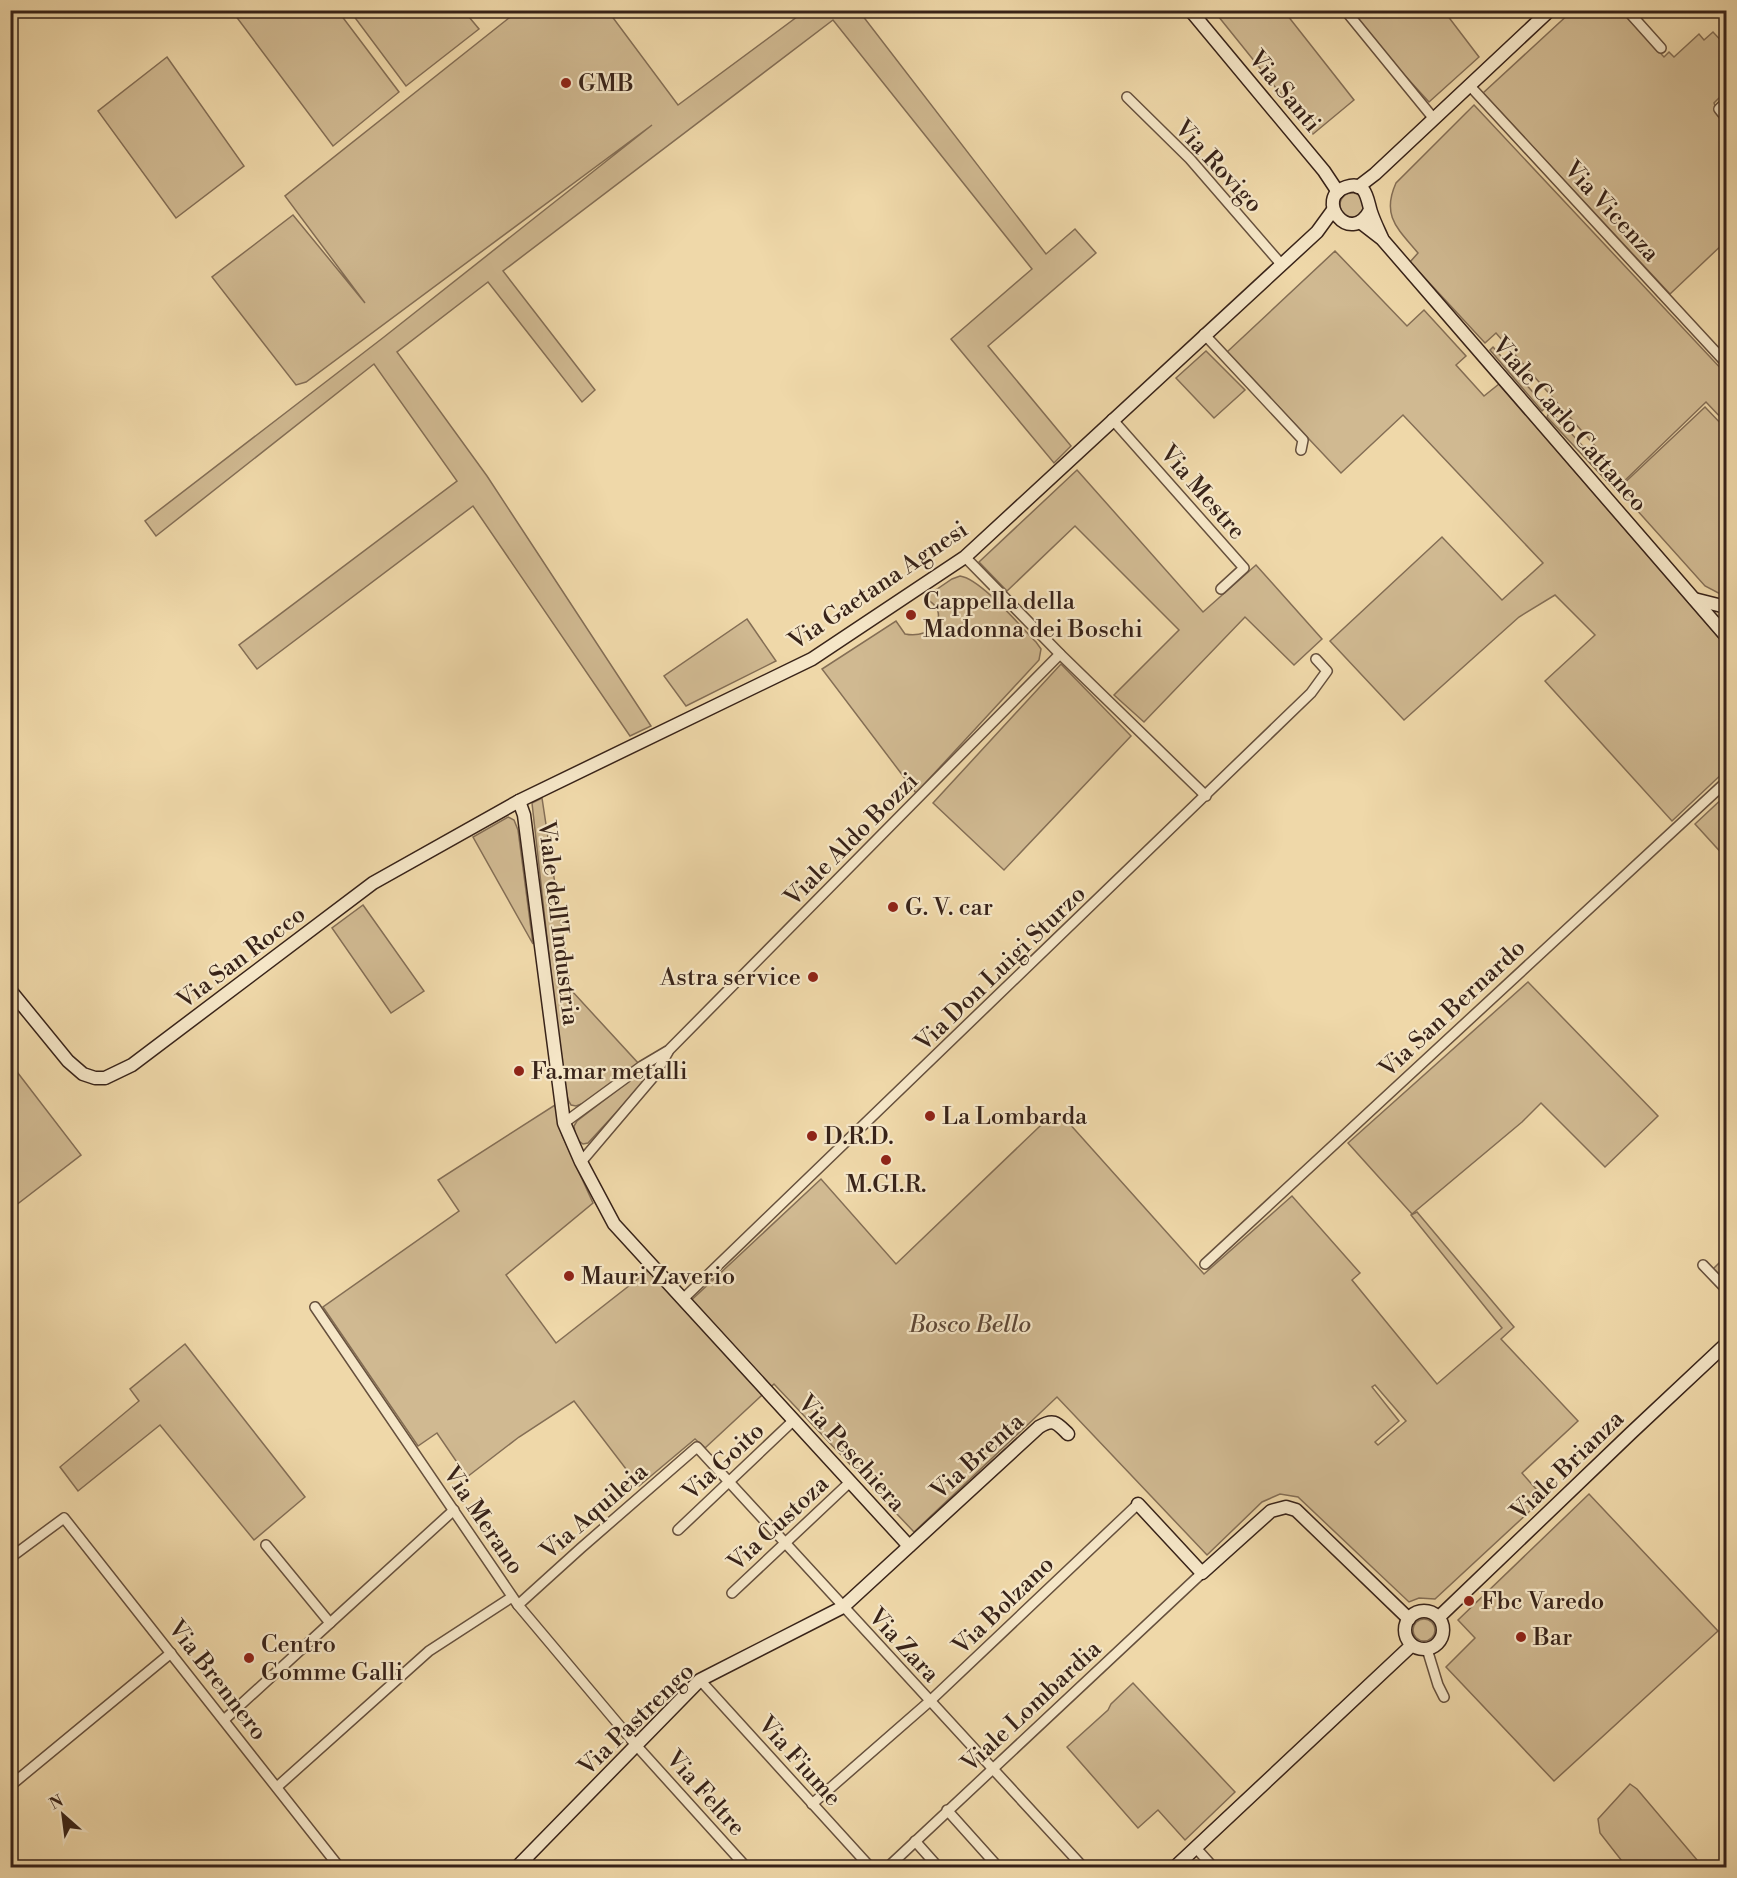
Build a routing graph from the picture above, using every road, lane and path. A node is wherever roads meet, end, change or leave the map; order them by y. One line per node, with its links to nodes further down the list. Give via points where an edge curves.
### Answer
1 (1190, 10): 12 (street, Via Santi, via 1324,171)
2 (1345, 10): 10 (street)
3 (1550, 10): 6 (street)
4 (1627, 10): 5 (street)
5 (1661, 48)
6 (1469, 85): 10 (street); 21 (street, Via Vicenza)
7 (1126, 97): 19 (street, Via Rovigo, via 1191,159)
8 (1726, 102): 9 (street, via 1719,109)
9 (1726, 118)
10 (1434, 119): 11 (street)
11 (1375, 174): 12 (street); 13 (street)
12 (1347, 188): 13 (street); 14 (street, via 1333,200)
13 (1368, 196): 15 (street)
14 (1333, 210): 16 (street, via 1338,219); 17 (street, Via Gaetana Agnesi)
15 (1370, 210): 16 (street, via 1366,217); 18 (street, Viale Carlo Cattaneo)
16 (1353, 223): 17 (street, Via Gaetana Agnesi); 18 (street, Viale Carlo Cattaneo)
17 (1317, 232): 19 (street, Via Gaetana Agnesi)
18 (1382, 239): 26 (street, Viale Carlo Cattaneo)
19 (1281, 264): 20 (street, Via Gaetana Agnesi)
20 (1204, 334): 22 (street, Via Gaetana Agnesi); 23 (street, via 1303,440)
21 (1726, 363)
22 (1112, 419): 24 (street, Via Gaetana Agnesi); 25 (street, Via Mestre, via 1244,568)
23 (1301, 450)
24 (965, 557): 29 (street); 33 (street, Via Gaetana Agnesi, via 812,659)
25 (1221, 589)
26 (1693, 598): 27 (street); 28 (street, Viale Carlo Cattaneo)
27 (1726, 607)
28 (1726, 636)
29 (1060, 654): 32 (street); 35 (street, Viale Aldo Bozzi)
30 (1316, 659): 32 (street, Via Don Luigi Sturzo, via 1327,671 1311,693)
31 (1726, 782): 38 (street, Via San Bernardo)
32 (1206, 796): 41 (street, Via Don Luigi Sturzo)
33 (519, 801): 34 (street, Via San Rocco, via 373,884 132,1065 107,1078 90,1077 75,1069); 36 (street, Viale dell'Industria, via 524,815)
34 (10, 990)
35 (669, 1050): 36 (street, Viale Aldo Bozzi); 37 (street, Viale Aldo Bozzi, via 654,1076)
36 (564, 1123): 37 (street, Viale dell'Industria)
37 (581, 1162): 41 (street, Viale dell'Industria, via 614,1224)
38 (1205, 1264)
39 (1703, 1265): 40 (street)
40 (1726, 1289)
41 (683, 1299): 44 (street, Via Peschiera)
42 (315, 1307): 50 (street, Via Merano)
43 (1726, 1344): 60 (street, Viale Brianza)
44 (794, 1420): 47 (street, Via Goito); 48 (street, Via Peschiera)
45 (1068, 1434): 52 (street, Via Brenta, via 1058,1423 1048,1422 1039,1427)
46 (697, 1447): 47 (street, Via Zara); 58 (street, Via Aquileia)
47 (729, 1482): 51 (street, Via Goito); 53 (street, Via Zara)
48 (850, 1482): 52 (street, Via Peschiera); 53 (street, Via Custoza)
49 (1138, 1504): 56 (street); 68 (street, Via Bolzano)
50 (454, 1510): 58 (street, Via Merano); 62 (street)
51 (678, 1530)
52 (912, 1542): 59 (street, Via Pastrengo)
53 (785, 1544): 57 (street, Via Custoza); 59 (street, Via Zara)
54 (266, 1545): 62 (street)
55 (10, 1558): 65 (street, Via Brennero, via 64,1518)
56 (1202, 1573): 61 (street, via 1266,1515 1286,1507 1296,1510); 71 (street, Viale Lombardia)
57 (732, 1593)
58 (515, 1601): 70 (street, Via Merano); 73 (street, Via Aquileia, via 429,1651)
59 (843, 1607): 66 (street, Via Pastrengo); 68 (street, Via Zara)
60 (1439, 1617): 61 (street, via 1423,1611); 64 (street, via 1443,1636)
61 (1409, 1619): 63 (street, via 1405,1630)
62 (330, 1623): 69 (street)
63 (1412, 1645): 64 (street); 77 (street)
64 (1428, 1649): 67 (street)
65 (171, 1653): 69 (street, Via Brennero); 72 (street)
66 (700, 1680): 70 (street, Via Pastrengo); 74 (street, Via Fiume)
67 (1444, 1696)
68 (930, 1701): 71 (street, Via Zara); 74 (street, Via Bolzano)
69 (224, 1720): 73 (street, Via Brennero)
70 (635, 1744): 78 (street, Via Pastrengo); 82 (street, Via Feltre)
71 (992, 1768): 75 (street, Viale Lombardia); 87 (street, Via Zara)
72 (10, 1786)
73 (277, 1787): 79 (street, Via Brennero)
74 (812, 1804): 83 (street, Via Fiume)
75 (947, 1810): 76 (street, Viale Lombardia); 86 (street)
76 (915, 1841): 84 (street, Viale Lombardia); 85 (street)
77 (1196, 1848): 88 (street); 89 (street)
78 (525, 1858): 80 (street, Via Pastrengo); 81 (street)
79 (340, 1868)
80 (516, 1868)
81 (535, 1868)
82 (747, 1868)
83 (871, 1868)
84 (887, 1868)
85 (939, 1868)
86 (999, 1868)
87 (1084, 1868)
88 (1174, 1868)
89 (1214, 1868)

